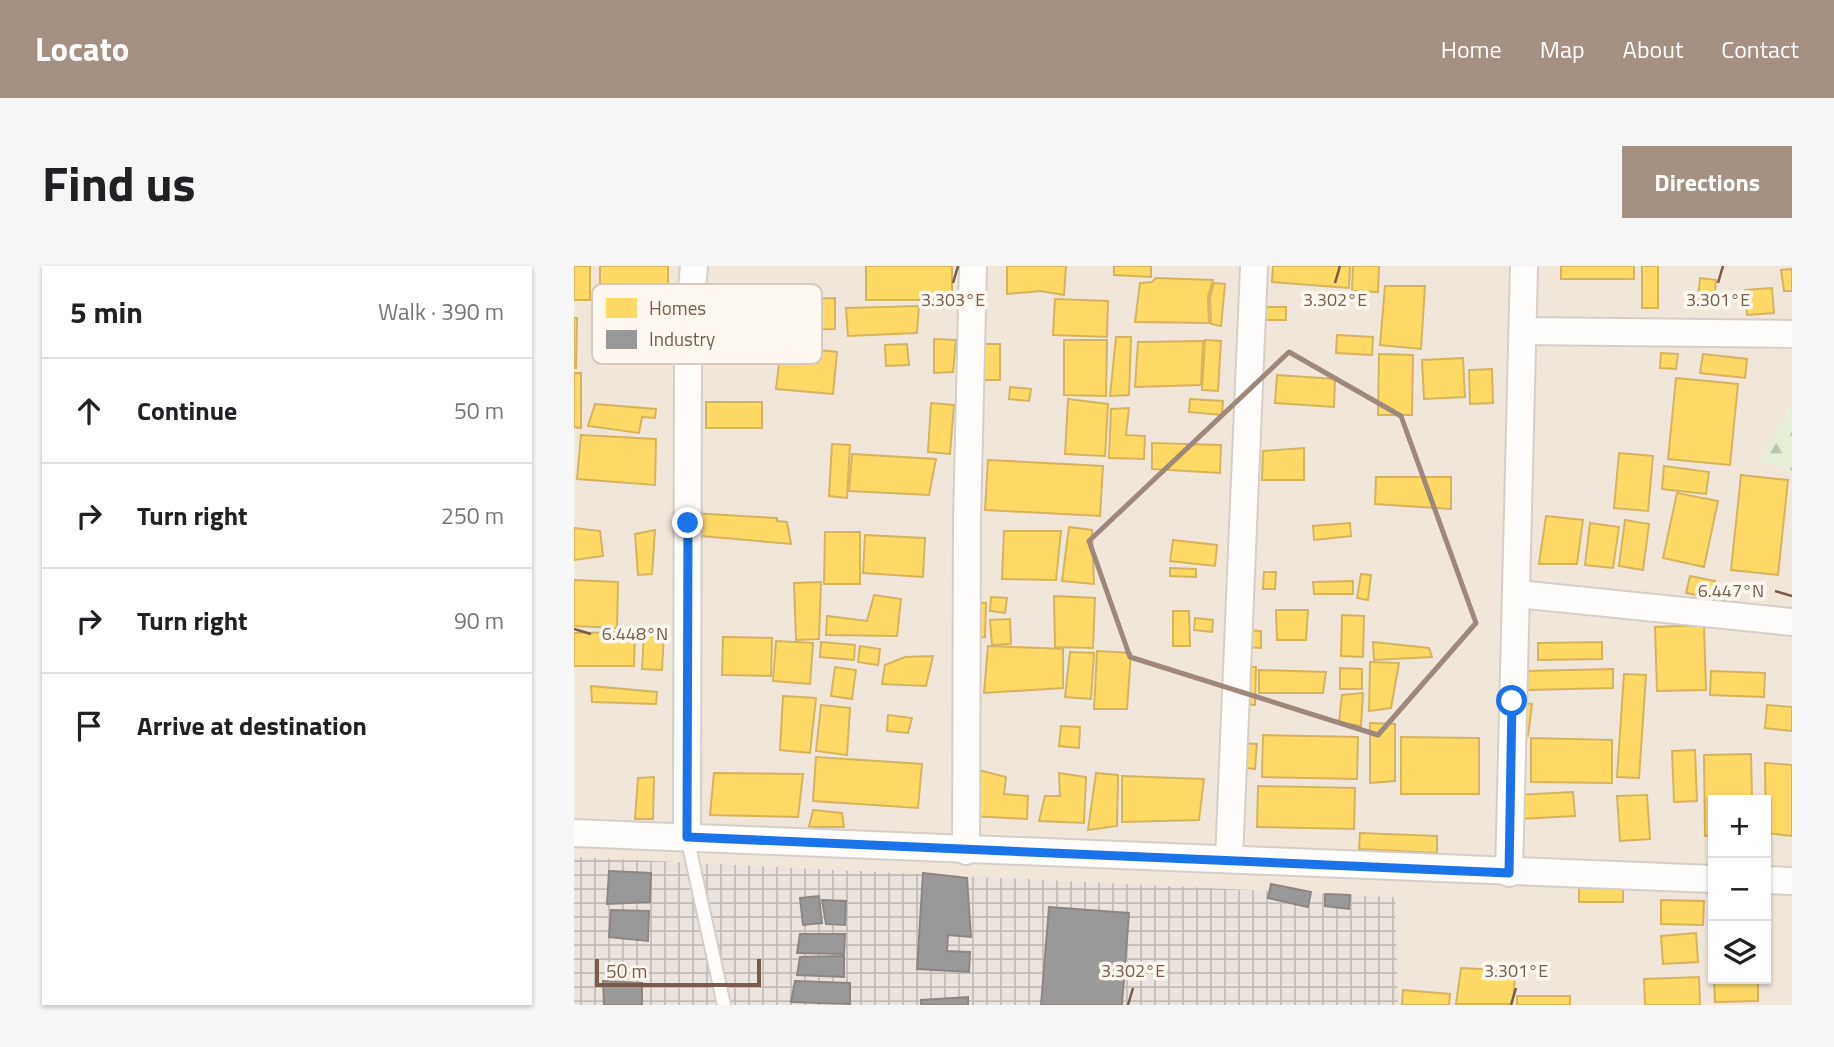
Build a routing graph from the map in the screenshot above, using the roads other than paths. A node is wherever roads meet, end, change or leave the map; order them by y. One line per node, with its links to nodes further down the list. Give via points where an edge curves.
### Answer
1 (694, 266): 5 (street)
2 (973, 266): 13 (street)
3 (1254, 266): 14 (street)
4 (1524, 266): 6 (street)
5 (692, 284)
6 (1523, 331): 7 (street); 9 (street)
7 (1792, 334)
8 (688, 364): 12 (street)
9 (1518, 594): 10 (street); 15 (street)
10 (1792, 622)
11 (574, 834): 12 (street)
12 (687, 837): 13 (street); 19 (lane)
13 (966, 851): 14 (street)
14 (1229, 859): 15 (street)
15 (1509, 873): 16 (street)
16 (1708, 879)
17 (1771, 880): 18 (street)
18 (1792, 881)
19 (724, 1005)

